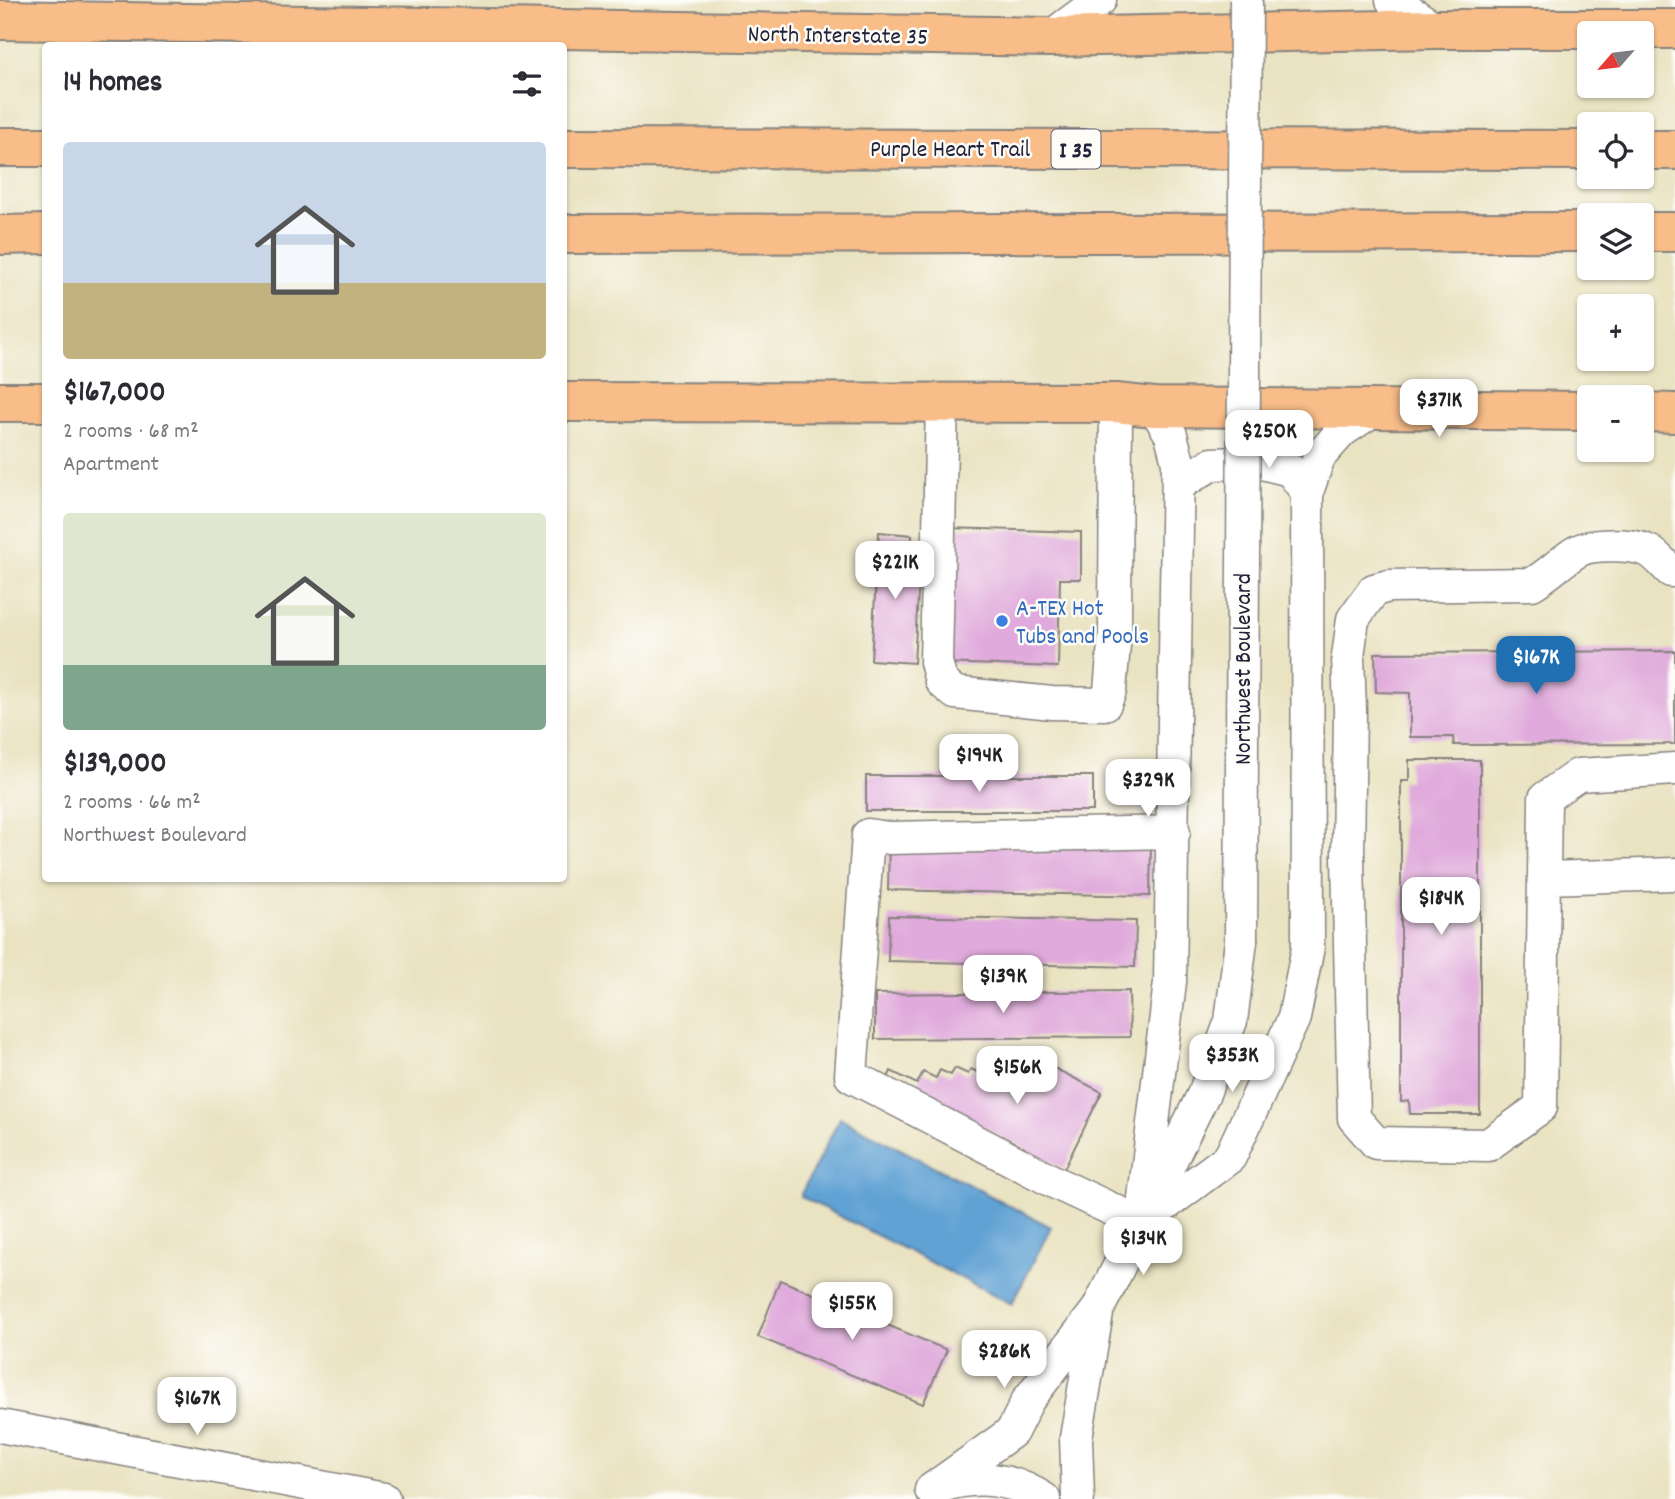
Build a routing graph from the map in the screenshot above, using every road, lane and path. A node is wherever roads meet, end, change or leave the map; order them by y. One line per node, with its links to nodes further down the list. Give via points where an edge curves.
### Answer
1 (1100, 0): 7 (street)
2 (1246, 0): 39 (street, Northwest Boulevard, bridge, via 1241,941 1231,1021 1205,1091)
3 (1392, 0): 5 (street)
4 (0, 20): 7 (main road, North Interstate 35)
5 (1436, 29): 6 (main road, North Interstate 35); 7 (main road, North Interstate 35)
6 (1675, 29)
7 (1050, 37)
8 (0, 147): 9 (main road)
9 (42, 147)
10 (567, 148): 11 (main road, Purple Heart Trail / I 35)
11 (1577, 150)
12 (1654, 150): 13 (main road)
13 (1675, 150)
14 (1577, 232): 19 (main road)
15 (1654, 232): 16 (main road)
16 (1675, 232)
17 (0, 234): 18 (main road)
18 (42, 234)
19 (567, 234)
20 (0, 402): 21 (main road)
21 (42, 402)
22 (567, 402): 23 (main road)
23 (942, 402): 24 (main road); 24 (street, via 936,662 941,681 955,694 1105,704 1115,634)
24 (1116, 403): 25 (main road)
25 (1154, 407): 26 (main road); 30 (street, via 1171,435)
26 (1375, 409): 27 (main road); 31 (street, via 1342,431 1319,457)
27 (1577, 411)
28 (1654, 412): 29 (main road)
29 (1675, 413)
30 (1178, 485): 31 (street, via 1212,464 1258,462 1290,470); 34 (street)
31 (1307, 492): 36 (street)
32 (1675, 571): 35 (street, via 1647,550 1592,546 1577,551 1532,584 1374,590 1353,619 1348,656)
33 (1675, 769): 38 (street, via 1578,775 1545,798)
34 (1174, 832): 39 (street, via 1170,982); 39 (street, via 868,835 851,1076)
35 (1348, 858): 36 (street); 38 (street, via 1354,1118 1376,1143 1488,1145 1541,1107)
36 (1307, 860): 39 (street, via 1308,947 1294,1018 1230,1157)
37 (1675, 874): 38 (street)
38 (1544, 878)
39 (1141, 1223): 40 (street, Northwest Boulevard)
40 (1098, 1309): 42 (street, Northwest Boulevard, via 1028,1401 1012,1432); 45 (street, Northwest Boulevard, via 1076,1438)
41 (0, 1426): 43 (street)
42 (924, 1495): 44 (street, via 956,1481 992,1479 1027,1488)
43 (384, 1499)
44 (1044, 1499)
45 (1078, 1499)

